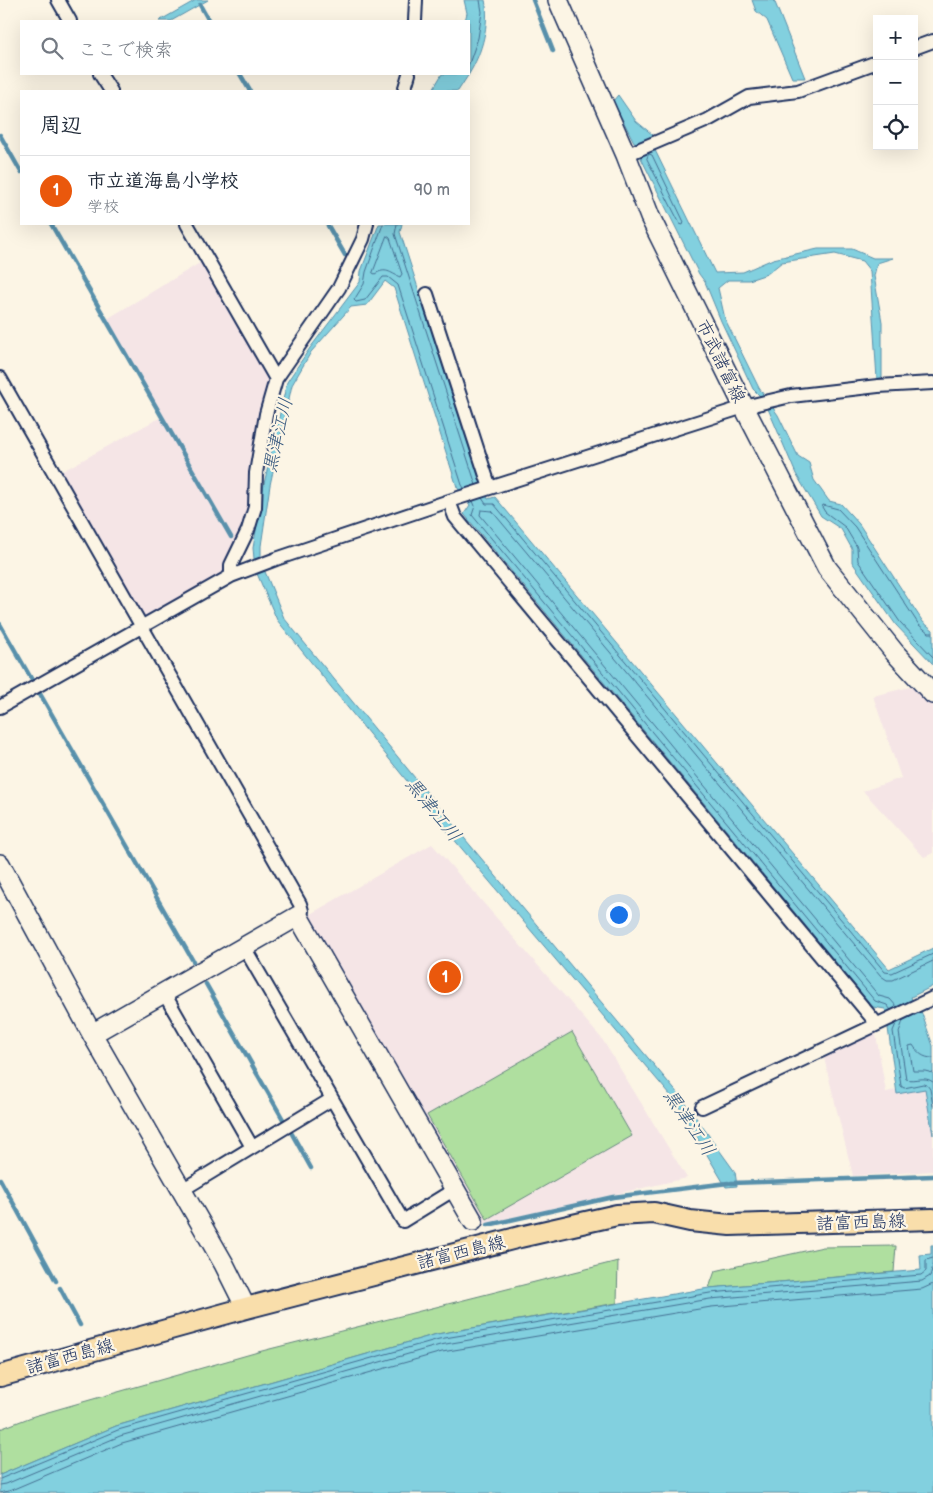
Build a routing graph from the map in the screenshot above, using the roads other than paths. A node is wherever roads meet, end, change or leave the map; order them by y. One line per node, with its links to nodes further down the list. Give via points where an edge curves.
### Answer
1 (58, 0): 4 (street)
2 (416, 0): 5 (street)
3 (558, 0): 13 (street, 市武諸富線)
4 (69, 20)
5 (415, 20)
6 (933, 41): 7 (street)
7 (918, 47)
8 (873, 63): 13 (street, via 798,91 749,98 708,120)
9 (101, 75): 11 (street)
10 (409, 75): 12 (street)
11 (110, 90)
12 (404, 90)
13 (632, 152): 20 (street, 市武諸富線, via 650,217)
14 (188, 225): 18 (street)
15 (367, 225): 18 (street, via 339,288)
16 (427, 294): 21 (street)
17 (0, 378): 24 (street)
18 (276, 379): 23 (street, via 256,473 255,507)
19 (933, 383): 20 (street, via 870,386 791,396)
20 (752, 405): 21 (street); 25 (street, 市武諸富線, via 827,568)
21 (490, 488): 22 (street)
22 (454, 500): 23 (street); 32 (street, via 455,517)
23 (230, 576): 24 (street)
24 (142, 626): 26 (street); 28 (street, via 300,904 302,911)
25 (933, 694)
26 (0, 707)
27 (0, 864): 33 (street)
28 (298, 916): 29 (street); 37 (street)
29 (244, 947): 30 (street); 34 (street)
30 (164, 993): 33 (street); 36 (street)
31 (933, 998): 32 (street)
32 (882, 1022): 35 (street)
33 (92, 1034): 38 (street)
34 (332, 1100): 36 (street); 37 (street, via 403,1221)
35 (702, 1107)
36 (252, 1148): 38 (street)
37 (455, 1189): 40 (street)
38 (182, 1190): 41 (street)
39 (933, 1219): 41 (main road, 諸富西島線, via 730,1226 654,1214 618,1215)
40 (473, 1221)
41 (246, 1308): 42 (main road, 諸富西島線)
42 (0, 1376)

